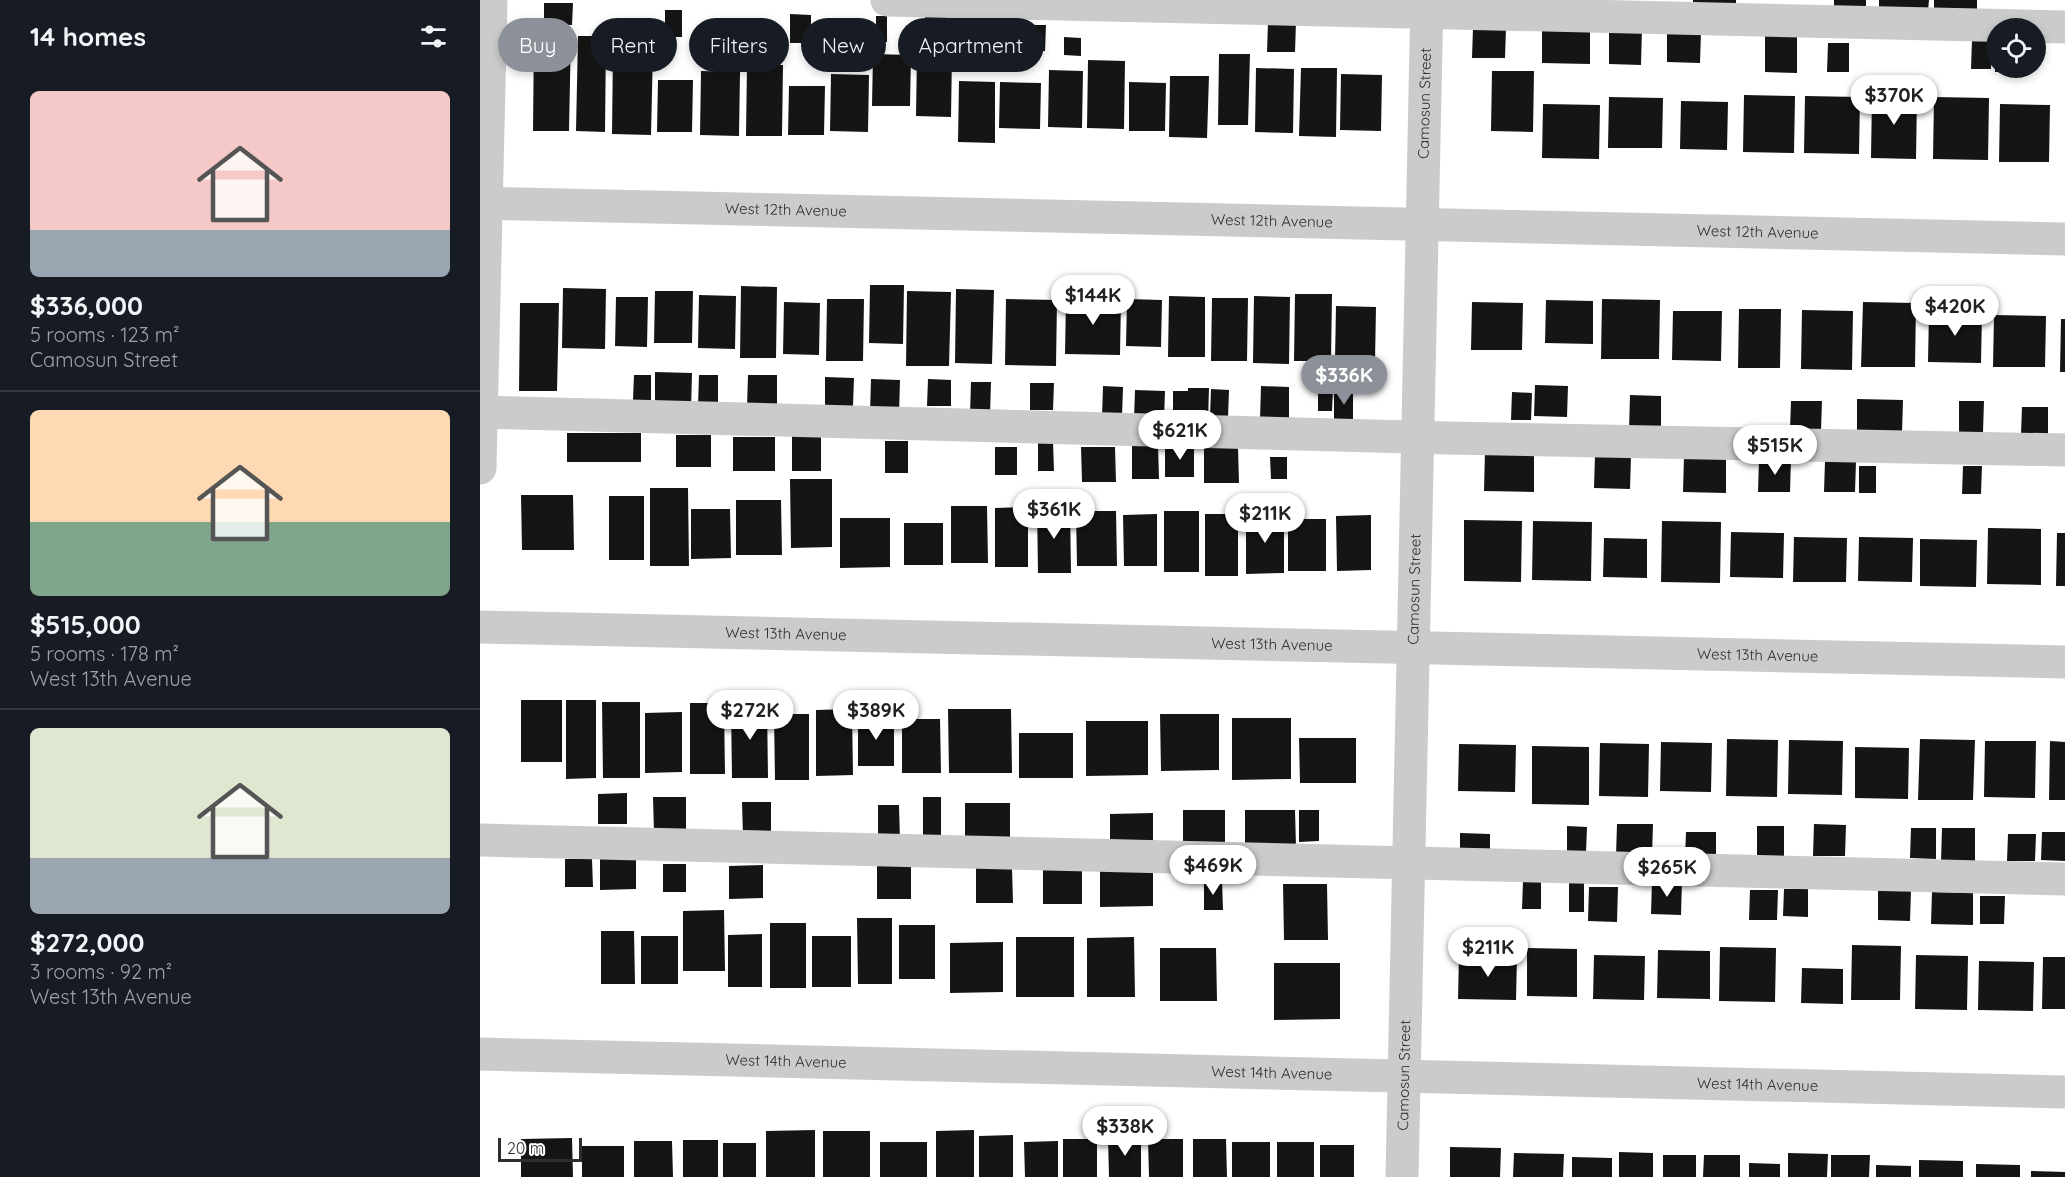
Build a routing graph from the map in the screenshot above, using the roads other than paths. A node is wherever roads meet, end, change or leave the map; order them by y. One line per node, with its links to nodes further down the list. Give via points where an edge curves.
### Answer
1 (491, 0): 5 (street)
2 (887, 0): 3 (street)
3 (1427, 7): 4 (street); 6 (street, Camosun Street)
4 (2065, 27)
5 (483, 203): 6 (street, West 12th Avenue); 8 (street)
6 (1422, 224): 7 (street, West 12th Avenue); 9 (street, Camosun Street)
7 (2065, 239)
8 (481, 412): 9 (street); 11 (street)
9 (1417, 438): 10 (street); 13 (street, Camosun Street)
10 (2065, 450)
11 (480, 468)
12 (480, 627): 13 (street, West 13th Avenue)
13 (1413, 648): 14 (street, West 13th Avenue); 16 (street, Camosun Street)
14 (2065, 662)
15 (480, 840): 16 (street)
16 (1408, 862): 17 (street); 19 (street, Camosun Street)
17 (2065, 879)
18 (480, 1054): 19 (street, West 14th Avenue)
19 (1404, 1076): 20 (street, West 14th Avenue); 21 (street, Camosun Street)
20 (2065, 1092)
21 (1402, 1177)

